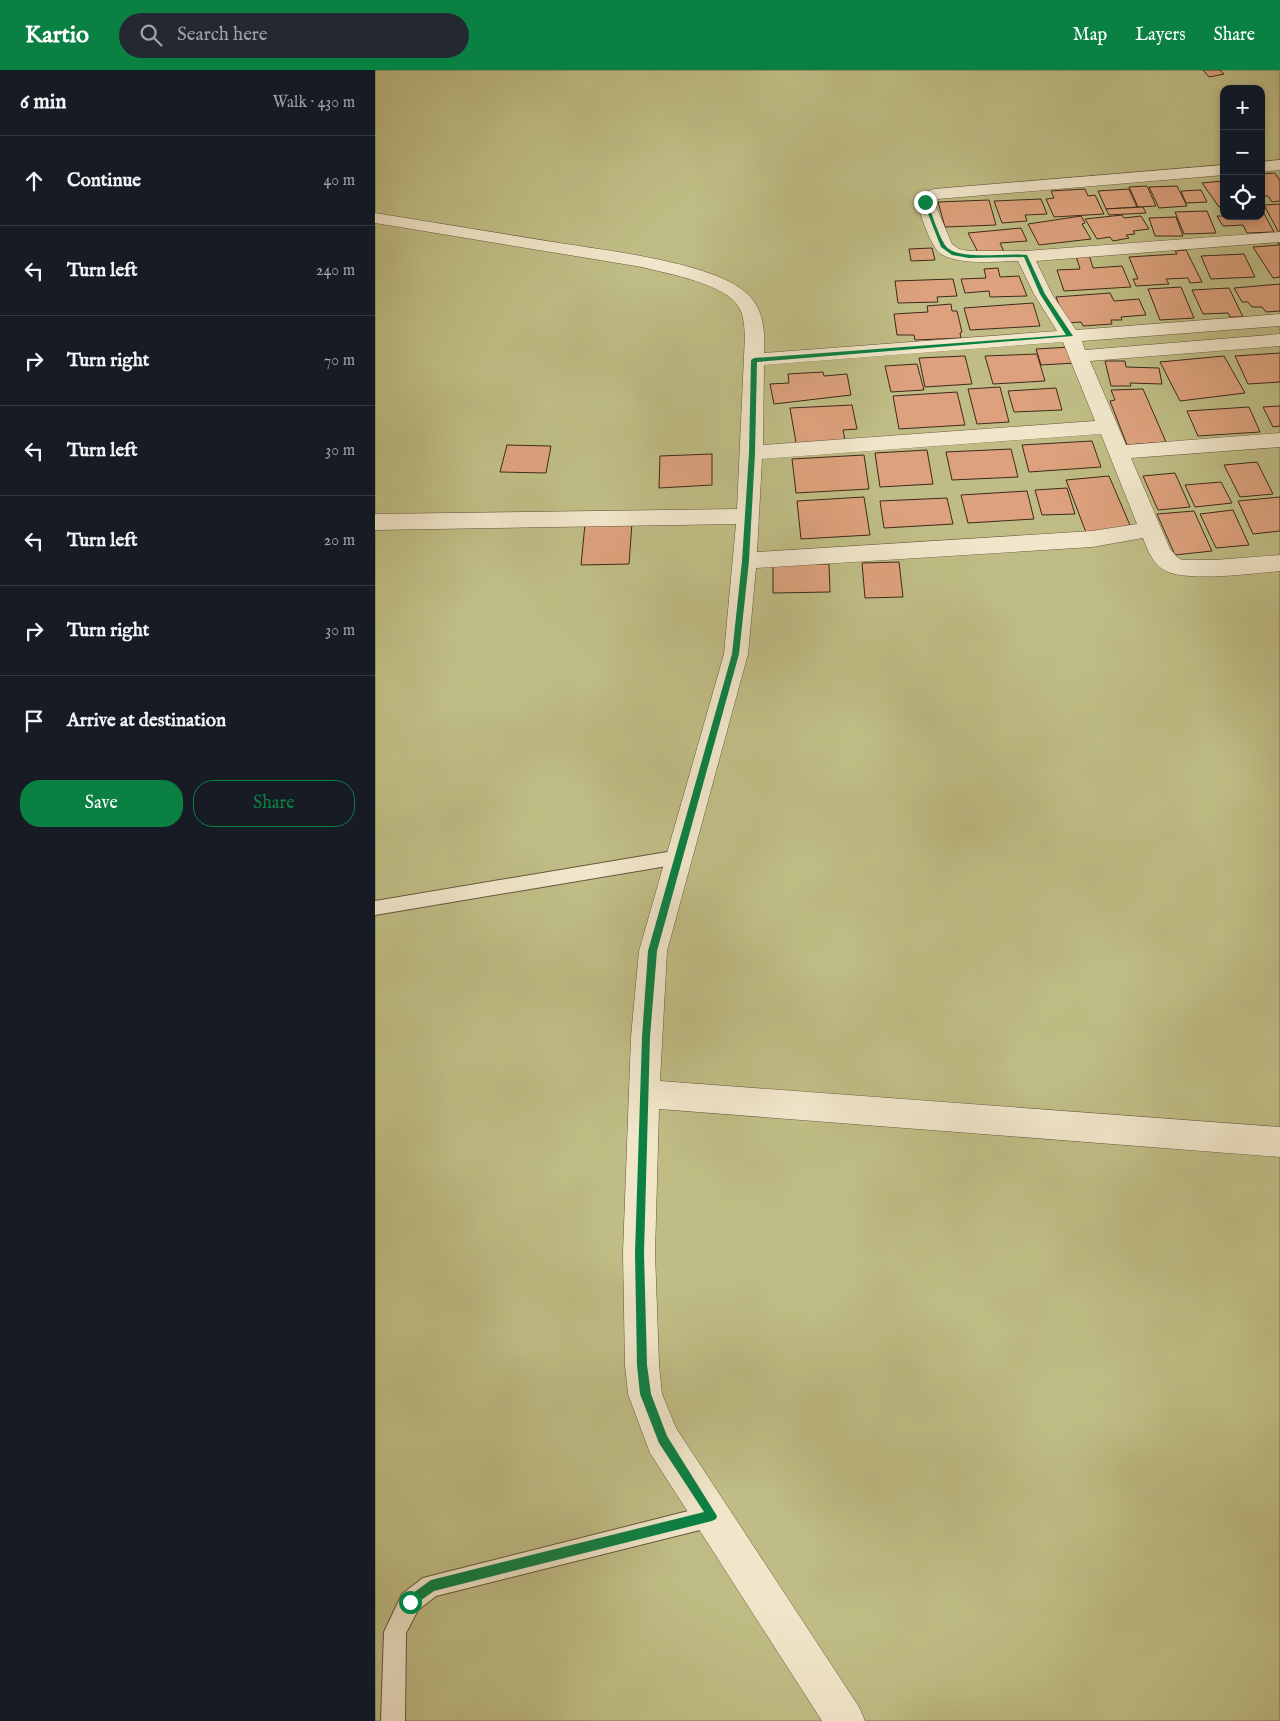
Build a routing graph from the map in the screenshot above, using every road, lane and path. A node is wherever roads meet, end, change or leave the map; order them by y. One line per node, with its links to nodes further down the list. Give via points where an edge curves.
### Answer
1 (1280, 165): 2 (street)
2 (1265, 167)
3 (1220, 170): 6 (street, via 934,194 925,202 943,247 954,254)
4 (375, 218): 11 (street, via 685,272 727,288 745,302 752,316 755,335)
5 (1280, 237): 6 (street)
6 (1025, 256): 8 (street, via 1043,294)
7 (1280, 320): 8 (street)
8 (1070, 336): 10 (street); 11 (street)
9 (1280, 340): 10 (street)
10 (1079, 356): 12 (street)
11 (754, 360): 15 (street)
12 (1108, 427): 14 (street); 15 (street)
13 (1280, 440): 14 (street)
14 (1117, 452): 18 (street)
15 (752, 453): 16 (street)
16 (748, 516): 17 (street); 19 (street)
17 (375, 522)
18 (1152, 529): 19 (street, via 1092,539); 20 (street, via 1161,552 1169,563 1179,568)
19 (745, 561): 21 (street, via 736,654)
20 (1280, 562)
21 (679, 857): 22 (lane); 23 (street, via 653,951)
22 (375, 908)
23 (645, 1094): 24 (street); 25 (street, via 639,1253 645,1394 663,1440)
24 (1280, 1142)
25 (712, 1516): 26 (lane, via 431,1586 410,1602 395,1632); 27 (street)
26 (393, 1721)
27 (845, 1721)

